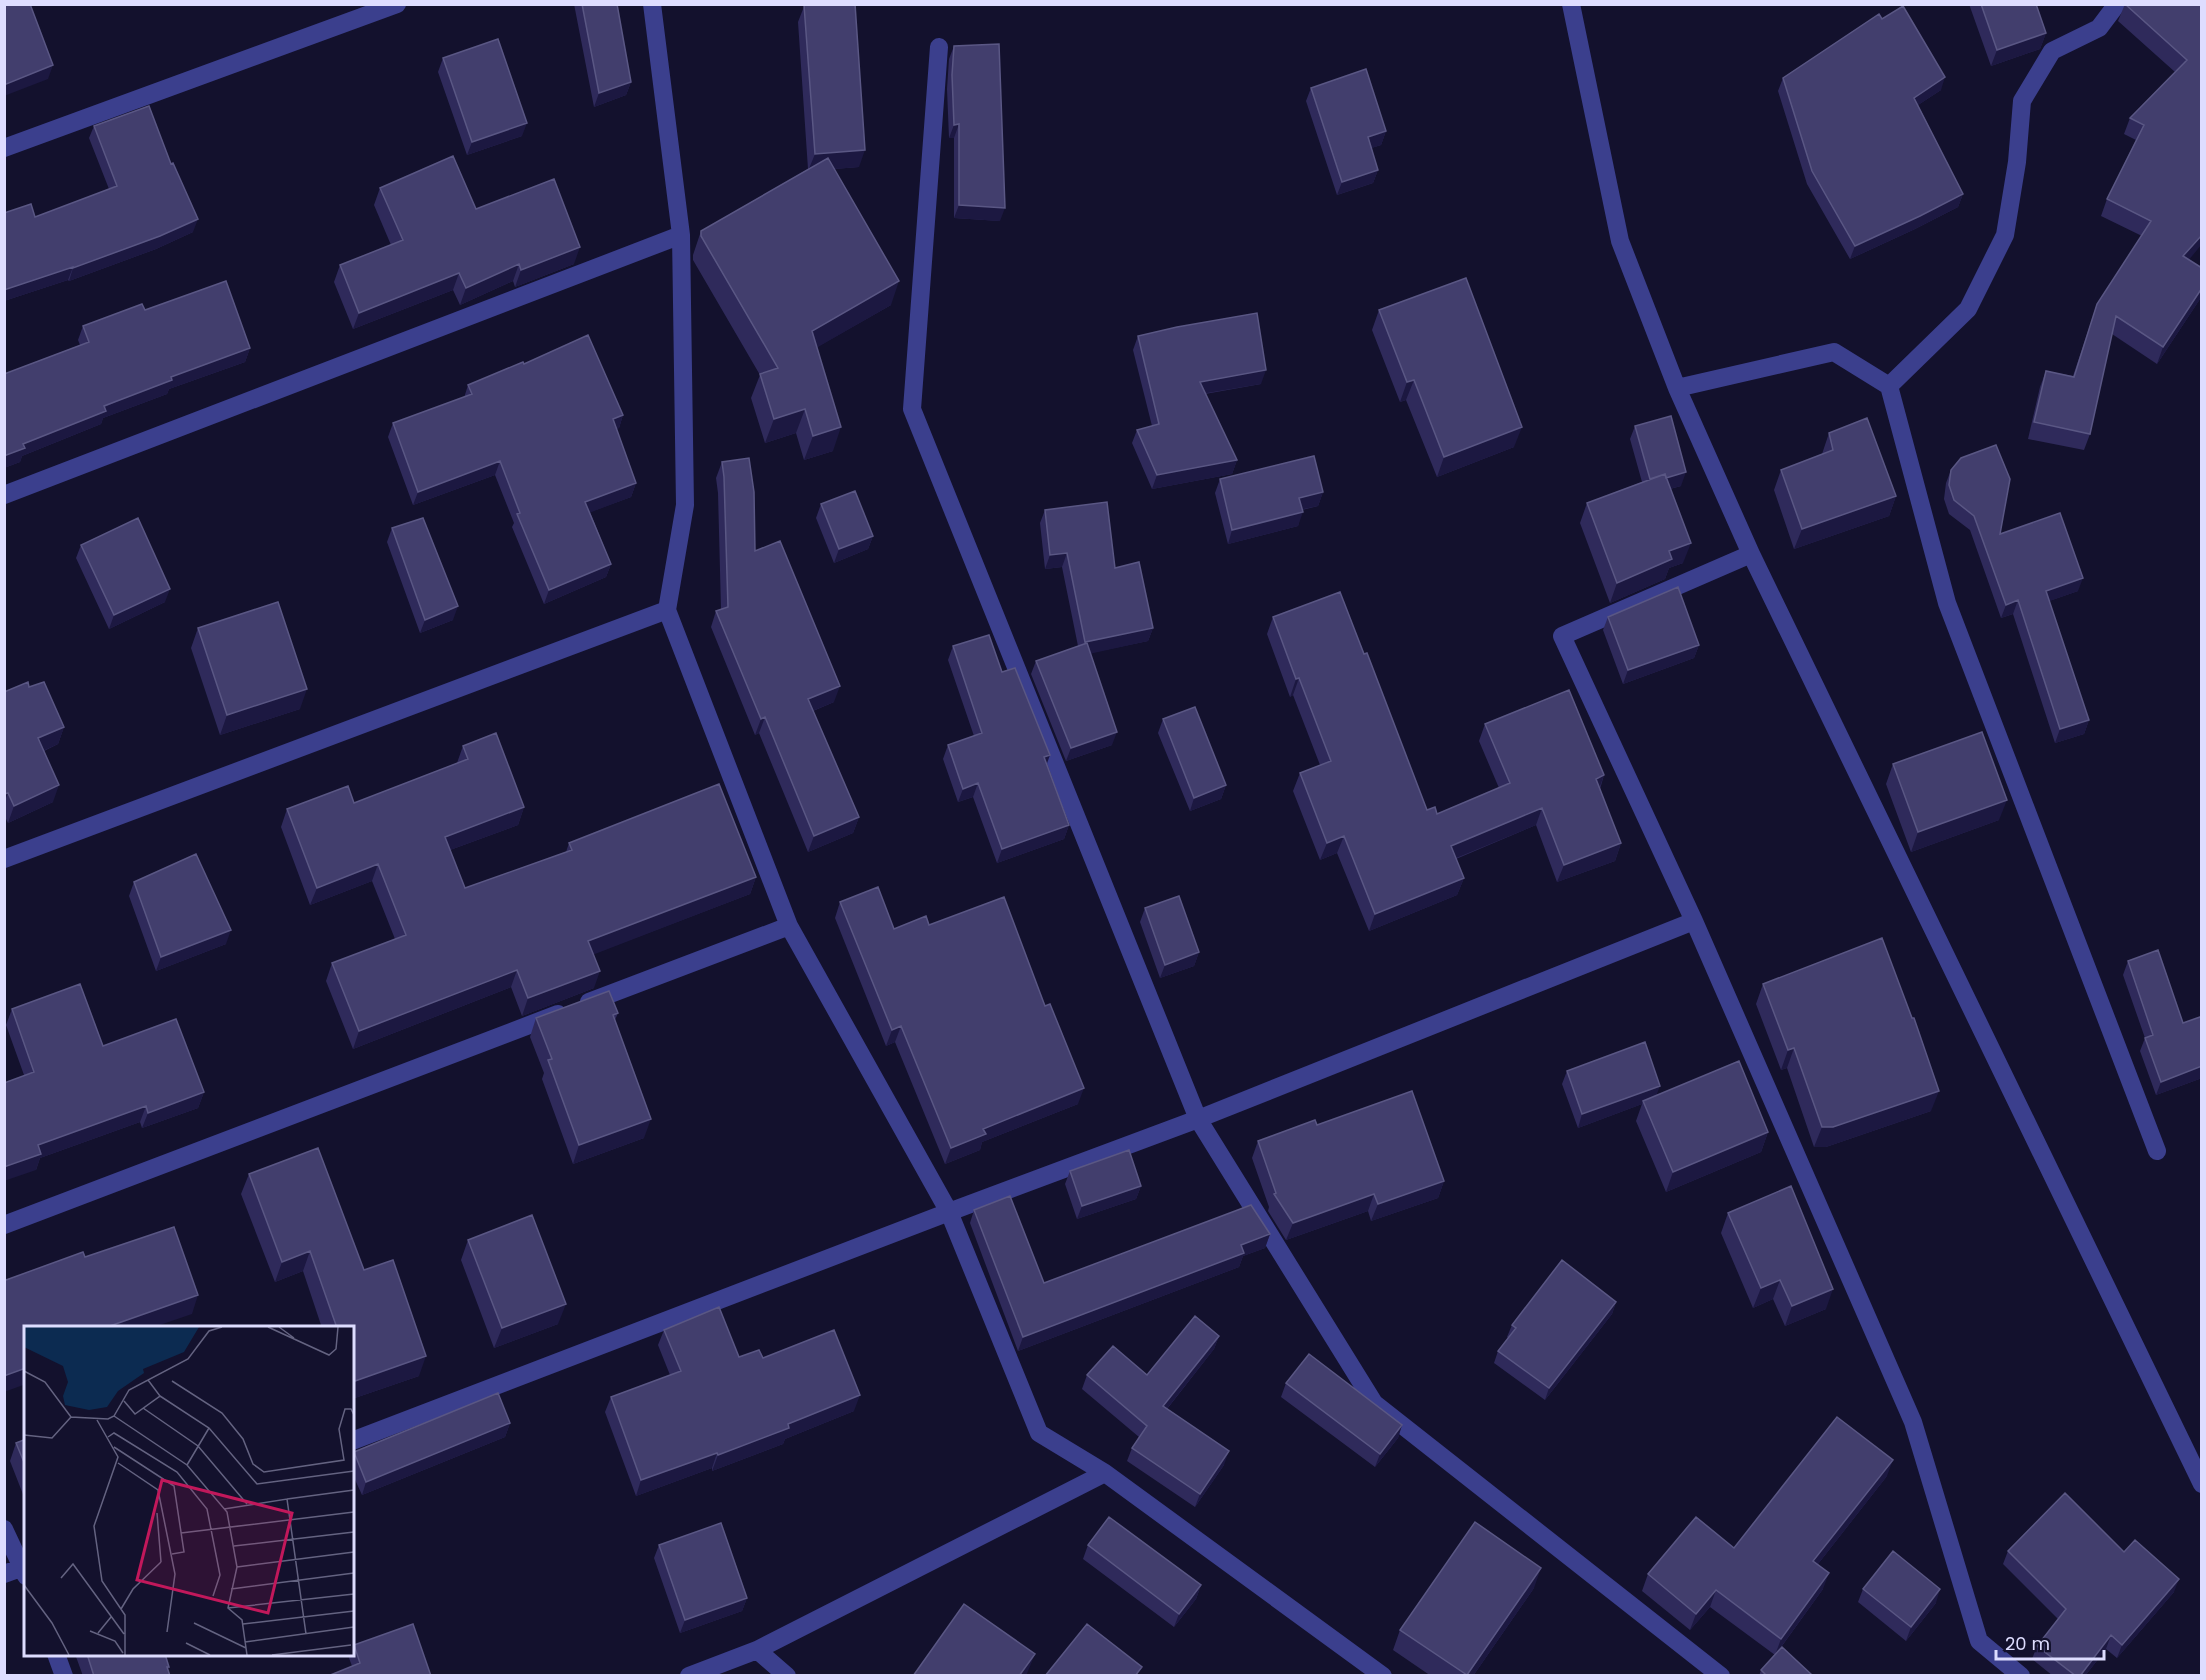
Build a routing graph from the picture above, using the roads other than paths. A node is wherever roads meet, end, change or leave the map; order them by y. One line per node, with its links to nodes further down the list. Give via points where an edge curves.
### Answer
1 (397, 4): 6 (street)
2 (652, 4): 7 (street)
3 (1570, 4): 9 (street, via 1620,242)
4 (2117, 4): 8 (street, via 2099,28 2052,51 2022,101 2005,235 1968,309)
5 (939, 47): 16 (street, via 912,409)
6 (4, 148)
7 (681, 235): 10 (street); 12 (street, via 685,505)
8 (1889, 386): 9 (street, via 1834,352); 17 (street, via 1947,603)
9 (1677, 388): 11 (street)
10 (4, 495)
11 (1751, 554): 14 (street, via 1562,636); 22 (street)
12 (667, 610): 13 (street); 15 (street)
13 (4, 859)
14 (1694, 921): 16 (street); 33 (street, via 1913,1422 1979,1641)
15 (789, 926): 18 (street); 19 (street)
16 (1198, 1119): 18 (street); 32 (street, via 1374,1403)
17 (2157, 1151)
18 (949, 1212): 20 (street); 21 (street, via 1039,1433)
19 (4, 1226)
20 (354, 1440)
21 (1105, 1473): 26 (street); 31 (street)
22 (2202, 1484)
23 (4, 1529): 24 (street)
24 (24, 1570): 25 (street)
25 (4, 1574)
26 (757, 1650): 29 (street); 30 (street)
27 (57, 1656): 28 (street)
28 (64, 1676)
29 (689, 1676)
30 (788, 1676)
31 (1383, 1676)
32 (1721, 1676)
33 (2021, 1676)

